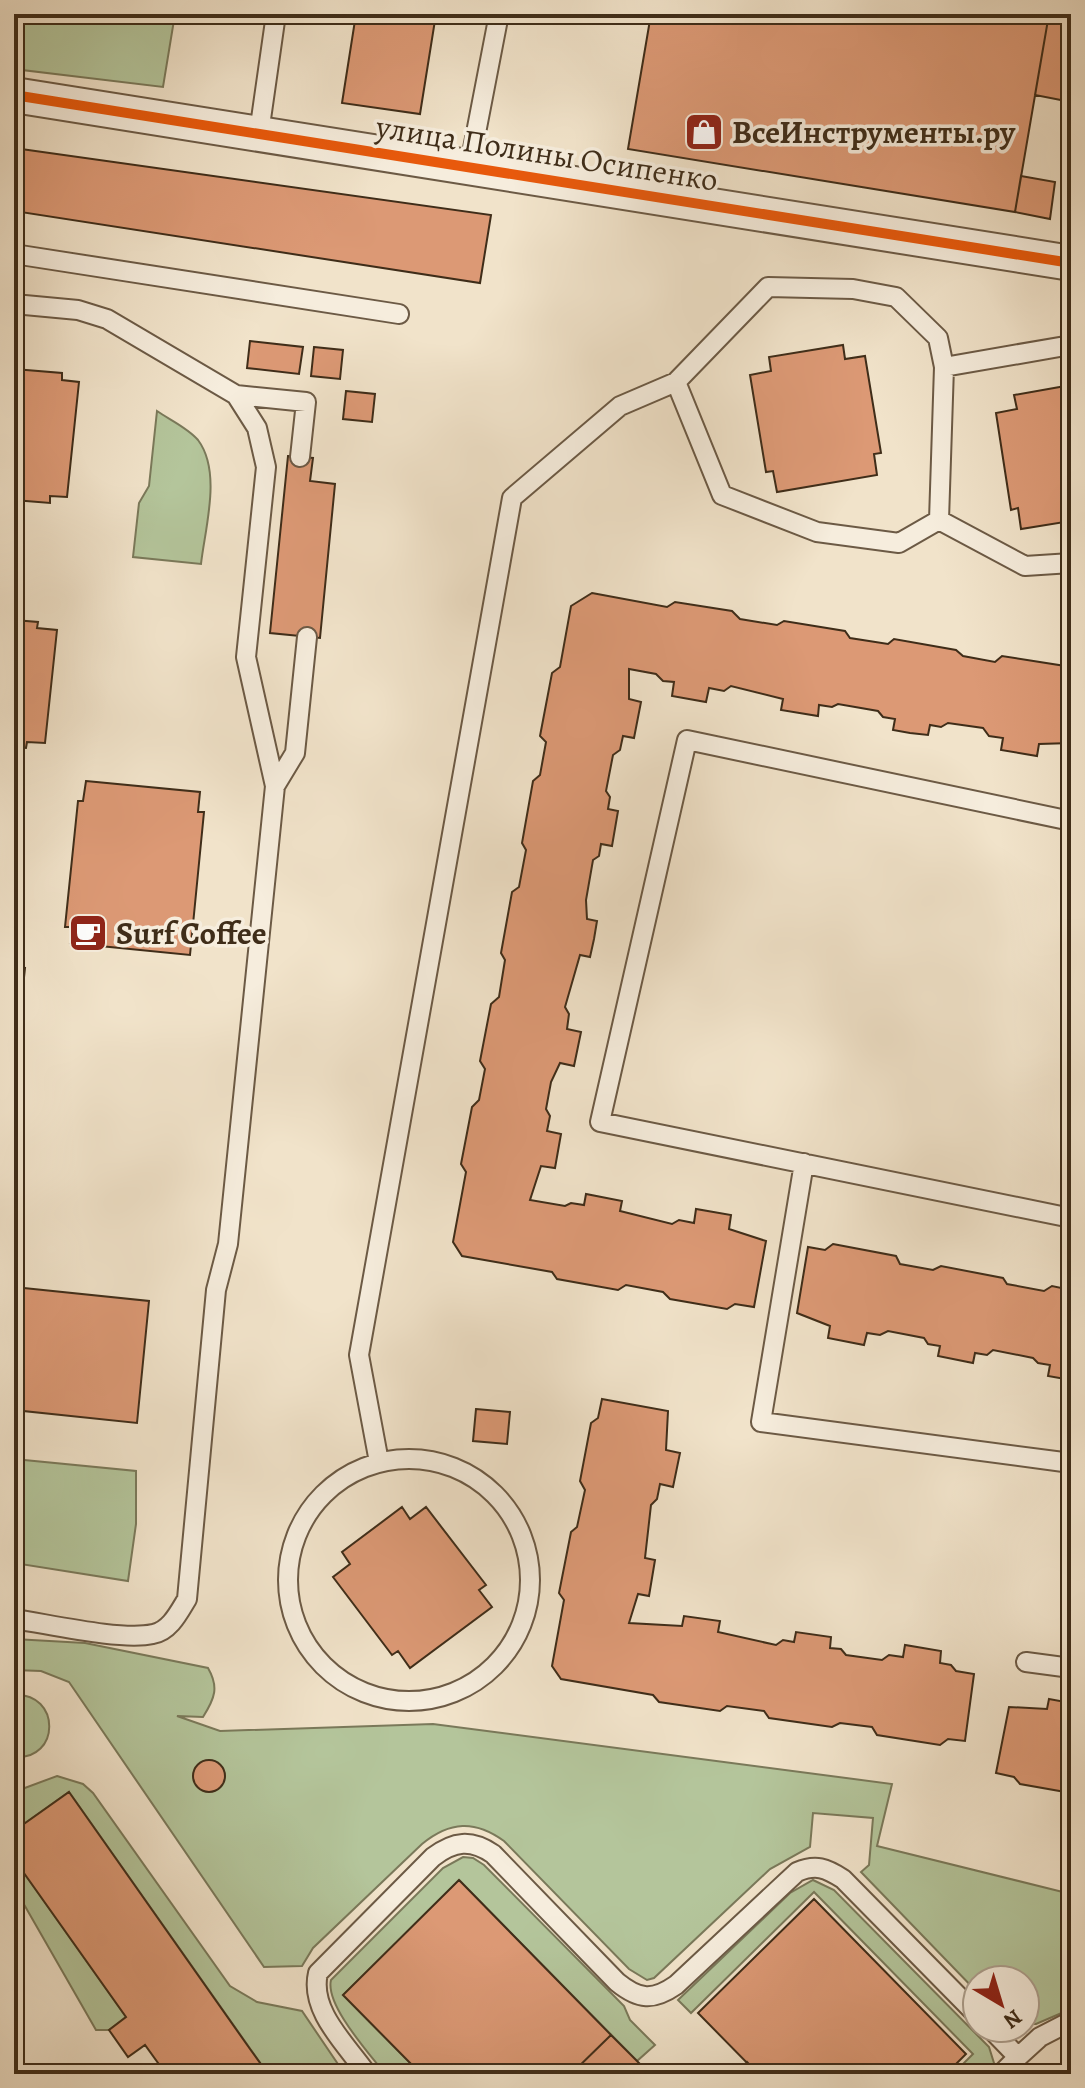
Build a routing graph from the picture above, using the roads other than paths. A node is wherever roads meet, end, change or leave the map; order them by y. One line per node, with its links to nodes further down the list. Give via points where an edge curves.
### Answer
1 (276, 14): 4 (lane)
2 (499, 14): 5 (lane)
3 (14, 95): 4 (street, улица Полины Осипенко)
4 (259, 133): 5 (street, улица Полины Осипенко)
5 (469, 169): 7 (street, улица Полины Осипенко)
6 (14, 254): 9 (lane)
7 (1071, 263)
8 (14, 304): 13 (lane, via 78,310 107,319)
9 (399, 314)
10 (1071, 345): 11 (lane)
11 (944, 367): 12 (lane, via 938,338 896,297 853,289 768,287); 15 (lane)
12 (676, 382): 15 (lane, via 722,495 817,532 899,543); 22 (lane, via 620,406 512,498 359,1355)
13 (236, 395): 14 (lane, via 306,402); 18 (lane, via 257,428 266,467 246,657)
14 (300, 457)
15 (939, 520): 16 (lane, via 1025,566)
16 (1071, 563)
17 (307, 637): 18 (lane, via 295,753)
18 (275, 786): 24 (lane, via 228,1244 216,1290 187,1599 175,1620 156,1634)
19 (1071, 821): 20 (lane, via 687,740 600,1122)
20 (804, 1163): 21 (lane); 23 (lane, via 761,1422)
21 (1071, 1218)
22 (379, 1462): 22 (lane, via 334,1485 301,1524 287,1572 294,1622 322,1665 352,1687 388,1700 439,1698 484,1675 516,1636 530,1588 523,1538 496,1495 465,1473 429,1460)
23 (1071, 1463)
24 (14, 1619)
25 (1026, 1662): 26 (lane)
26 (1071, 1668)
27 (961, 1999): 31 (lane, via 843,1879 812,1866 797,1872 676,1985 646,1998 617,1982 493,1854 462,1842 433,1857 318,1973 314,1989 319,2004)
28 (1071, 2021): 30 (lane, via 1040,2037)
29 (1005, 2044): 30 (lane)
30 (1018, 2057): 32 (lane)
31 (367, 2074)
32 (1001, 2074)

